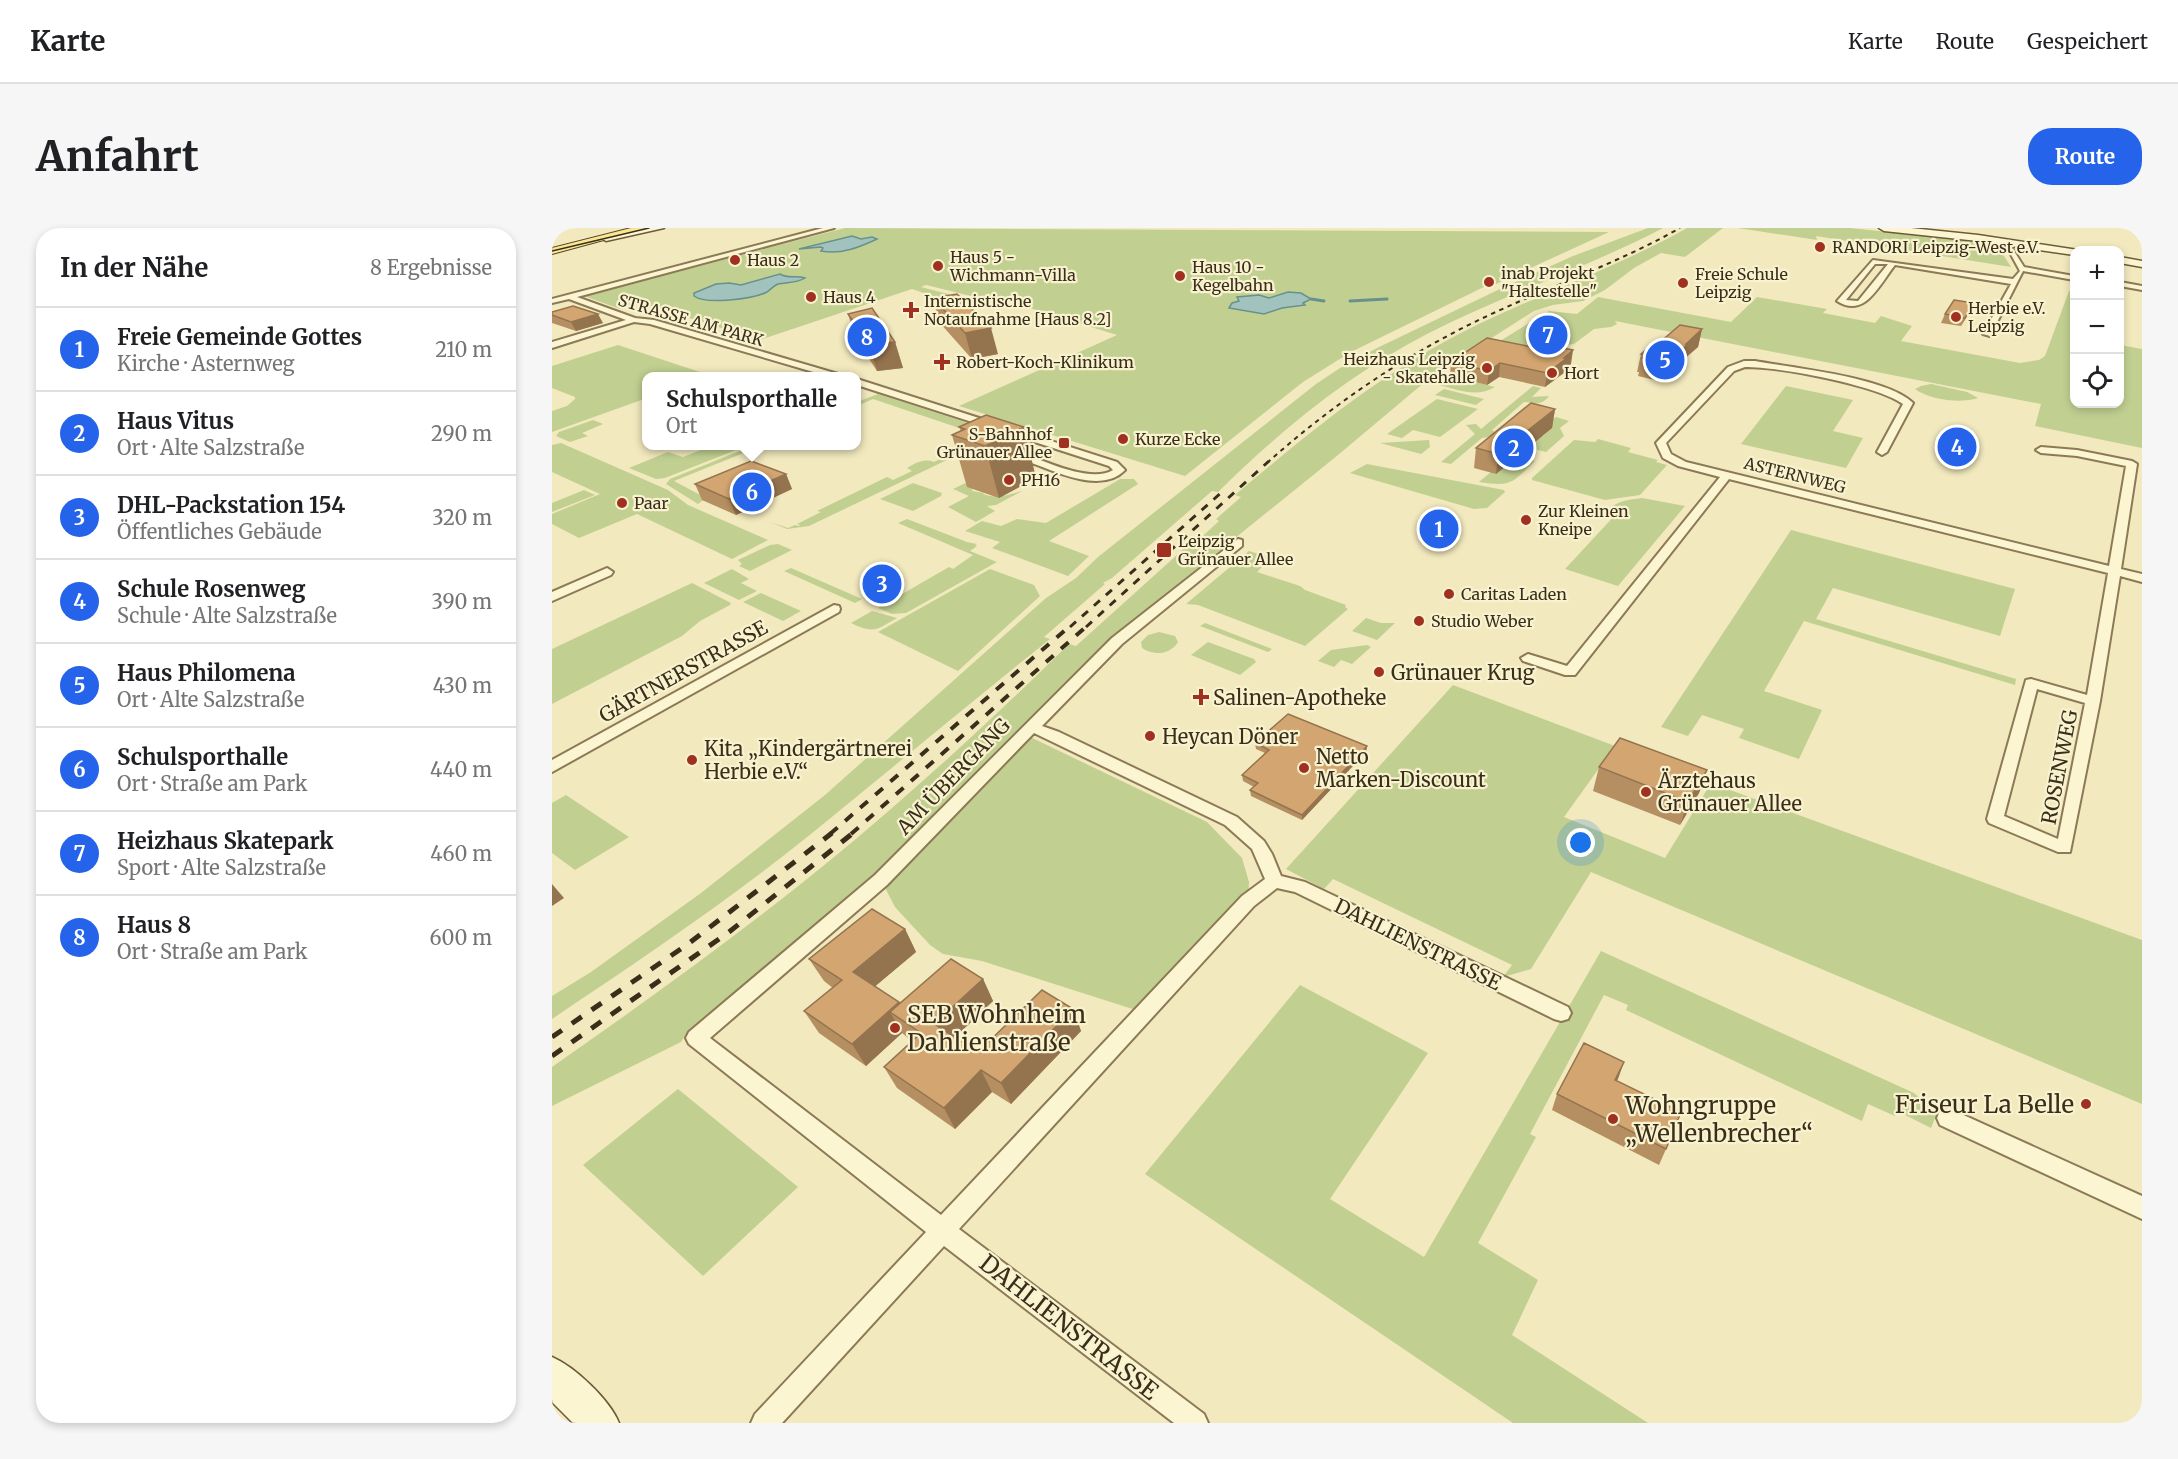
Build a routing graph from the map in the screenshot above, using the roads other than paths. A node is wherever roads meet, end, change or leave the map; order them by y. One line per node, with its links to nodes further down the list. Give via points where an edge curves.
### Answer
1 (643, 228): 6 (main road)
2 (659, 228): 7 (main road)
3 (1884, 228): 8 (main road)
4 (1926, 228): 8 (main road)
5 (827, 229): 20 (street)
6 (624, 231): 7 (main road)
7 (606, 238): 10 (main road)
8 (2004, 239): 9 (main road); 11 (main road); 15 (street)
9 (2070, 247)
10 (552, 251)
11 (2070, 251)
12 (2124, 259): 13 (main road)
13 (2142, 262)
14 (1893, 263): 14 (street, via 1873,262 1841,301 1861,303); 17 (street)
15 (2021, 269): 16 (street); 17 (street)
16 (2070, 277)
17 (2015, 282): 23 (street)
18 (2124, 285): 19 (street)
19 (2142, 288)
20 (568, 296): 21 (street); 22 (street, STRASSE AM PARK)
21 (552, 301)
22 (634, 320): 24 (street); 25 (street, STRASSE AM PARK)
23 (1987, 334)
24 (552, 345)
25 (807, 369): 26 (street); 27 (street, STRASSE AM PARK)
26 (799, 372)
27 (819, 372)
28 (861, 383): 29 (street)
29 (1022, 434): 29 (street, via 1004,447 1092,478 1110,478 1120,471 1113,464)
30 (2042, 450): 34 (street, ROSENWEG, via 2132,464)
31 (1882, 452): 32 (street, via 1908,403 1904,397 1879,388 1744,364 1731,369 1661,443 1674,460)
32 (1727, 475): 34 (street, ASTERNWEG); 39 (street, ASTERNWEG, via 1570,672)
33 (1239, 543): 41 (street, AM ÜBERGANG, via 1117,641)
34 (2114, 571): 36 (street, ASTERNWEG); 40 (street, ROSENWEG)
35 (607, 572): 37 (street)
36 (2142, 578)
37 (552, 597)
38 (834, 609): 42 (street, GÄRTNERSTRASSE)
39 (1528, 658)
40 (2093, 701): 40 (street, ROSENWEG, via 2064,848 1995,819 2031,683)
41 (1031, 727): 43 (street, via 1231,821 1258,845); 45 (street, AM ÜBERGANG, via 881,880)
42 (552, 767)
43 (1274, 881): 44 (street, DAHLIENSTRASSE, via 1299,887); 48 (street, via 1240,910)
44 (1561, 1013)
45 (696, 1038): 48 (street, DAHLIENSTRASSE)
46 (1948, 1118): 47 (street)
47 (2142, 1208)
48 (944, 1231): 51 (street); 52 (street, DAHLIENSTRASSE)
49 (552, 1377): 50 (main road)
50 (600, 1423)
51 (764, 1423)
52 (1195, 1423)

